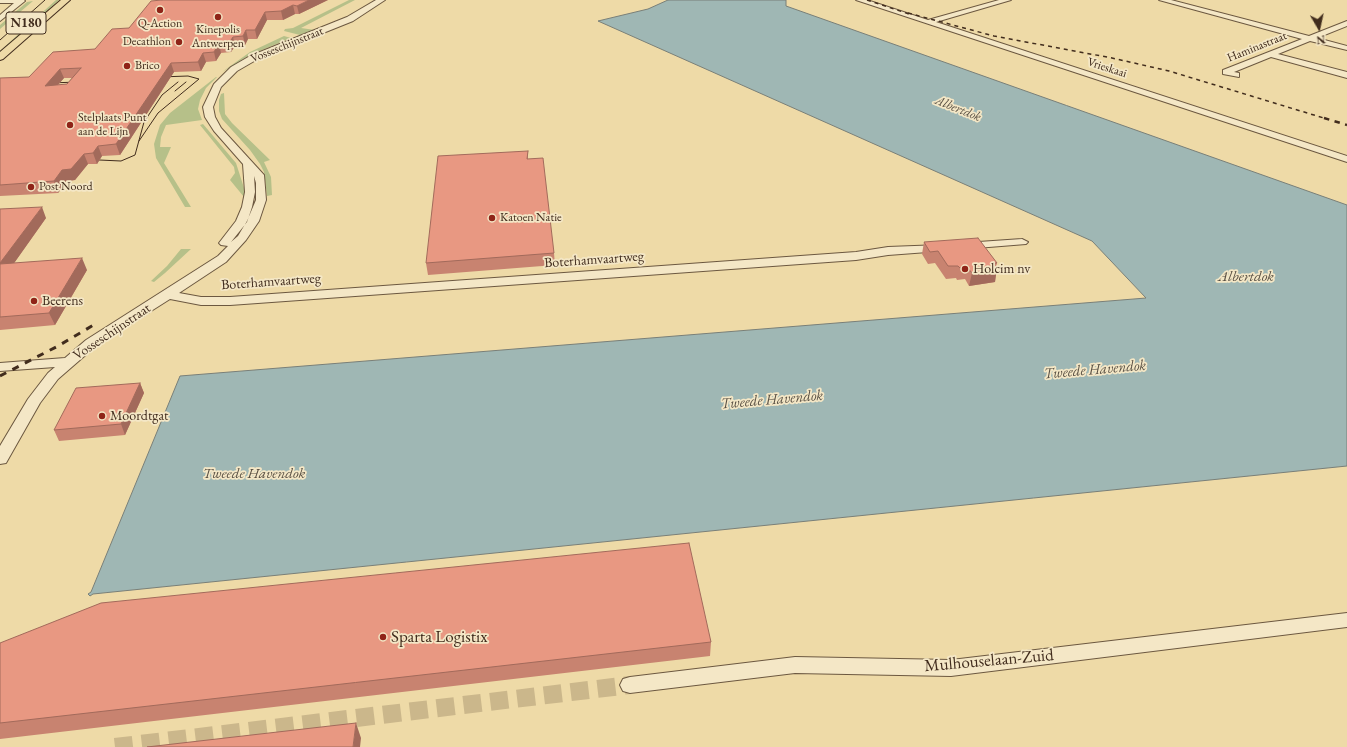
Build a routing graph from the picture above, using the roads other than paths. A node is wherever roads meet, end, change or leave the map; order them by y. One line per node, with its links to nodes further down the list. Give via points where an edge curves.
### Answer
1 (52, 0): 12 (main road, N180)
2 (66, 0): 15 (main road, N180)
3 (381, 0): 20 (street, Vosseschijnstraat, via 350,19 249,60 230,72 217,86 210,100 210,117 217,129 259,175 262,196 256,217 242,238 222,259)
4 (860, 0): 9 (street, Vrieskaai)
5 (1007, 0): 9 (street)
6 (1164, 0): 11 (street)
7 (0, 1): 8 (street, via 20,1)
8 (0, 19)
9 (928, 22): 18 (street, Vrieskaai)
10 (1347, 23): 11 (street, Haminastraat)
11 (1311, 38): 13 (street); 14 (street, Haminastraat)
12 (0, 47)
13 (1347, 48)
14 (1270, 54): 16 (street, Haminastraat, via 1226,72); 17 (street)
15 (0, 57)
16 (1236, 75)
17 (1347, 75)
18 (1347, 159)
19 (1022, 242): 20 (street, Boterhamvaartweg, via 888,251 848,257 230,301 201,301)
20 (168, 295): 21 (street, Vosseschijnstraat, via 106,333)
21 (68, 362): 22 (street); 23 (street, Vosseschijnstraat, via 43,388)
22 (0, 367)
23 (0, 459)
24 (1347, 620): 25 (street, Mulhouselaan-Zuid, via 951,668 795,665)
25 (630, 685)

